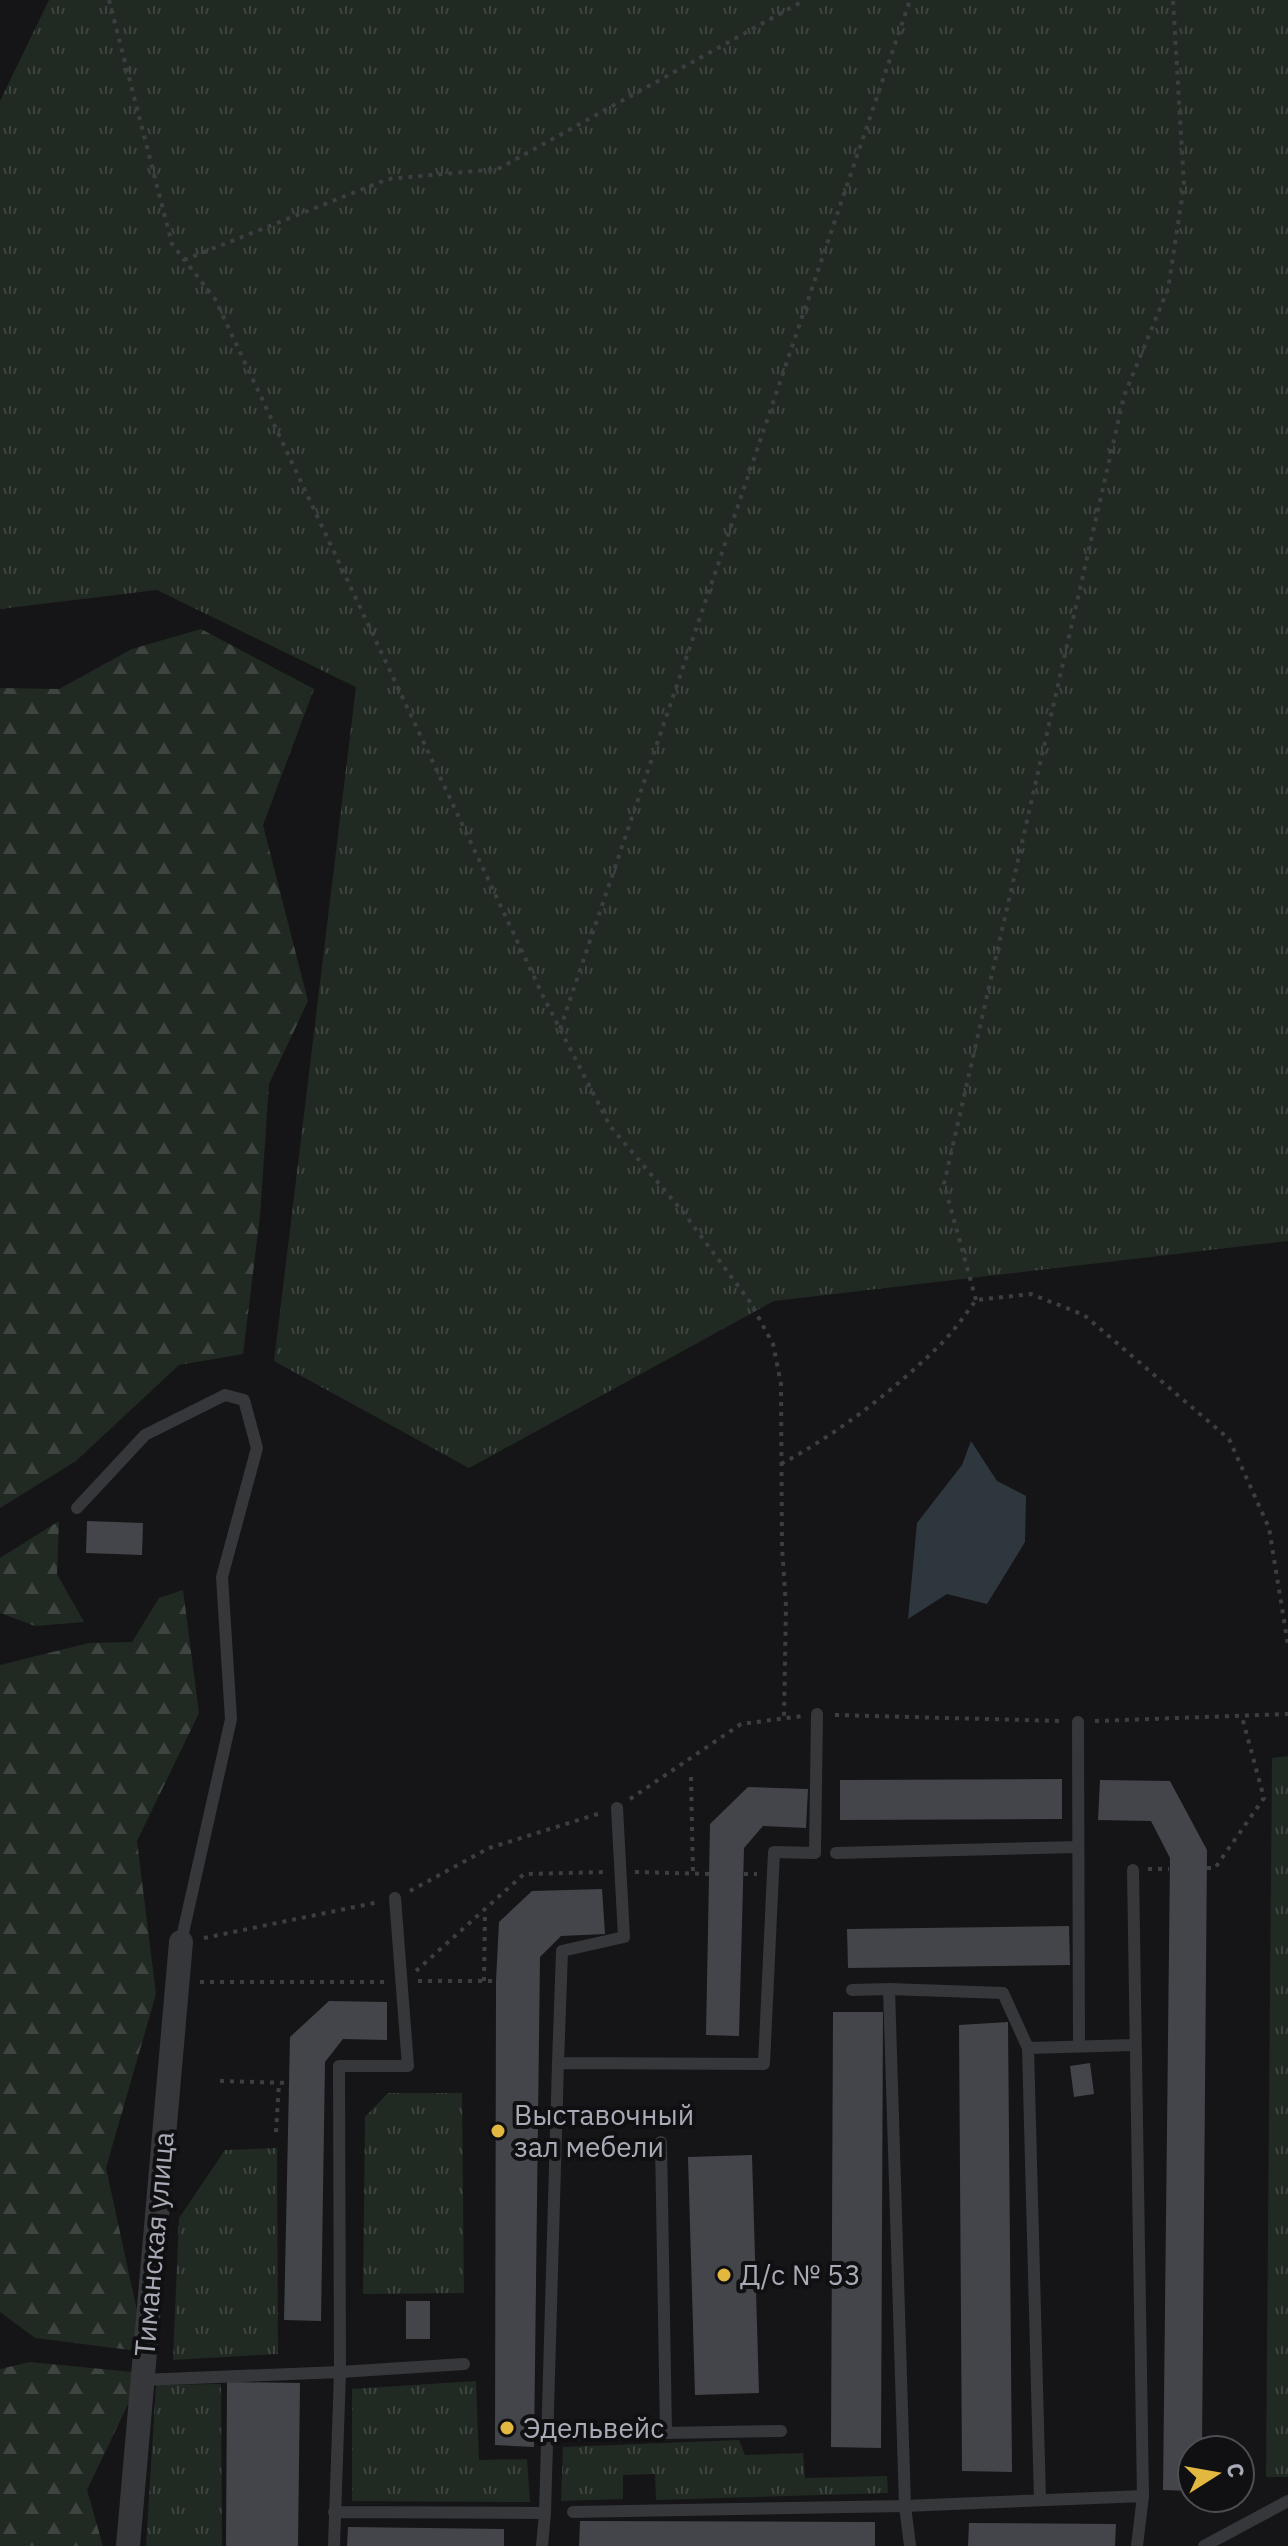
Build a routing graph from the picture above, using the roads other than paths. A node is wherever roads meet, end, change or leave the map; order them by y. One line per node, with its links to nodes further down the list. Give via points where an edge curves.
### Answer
1 (77, 1508): 9 (lane, via 145,1435 225,1395 244,1400 257,1448 222,1577 231,1719)
2 (817, 1714): 15 (lane, via 815,1853 774,1852 764,2064)
3 (1078, 1722): 5 (lane)
4 (617, 1808): 15 (lane, via 624,1937 562,1951)
5 (1078, 1847): 6 (lane); 13 (lane)
6 (836, 1853)
7 (1133, 1870): 12 (lane)
8 (395, 1898): 18 (lane, via 408,2066 339,2066)
9 (181, 1942): 19 (street, Тиманская улица)
10 (889, 1989): 11 (lane); 14 (lane, via 1003,1993); 26 (lane)
11 (852, 1990)
12 (1135, 2045): 13 (lane); 23 (lane)
13 (1079, 2046): 14 (lane)
14 (1028, 2048): 24 (lane)
15 (558, 2063): 22 (lane)
16 (661, 2142): 21 (lane)
17 (464, 2364): 18 (lane)
18 (340, 2372): 19 (lane); 27 (lane)
19 (141, 2380): 30 (street, Тиманская улица)
20 (781, 2431): 21 (lane)
21 (666, 2433): 22 (lane)
22 (547, 2435): 29 (lane)
23 (1143, 2496): 24 (lane); 34 (lane)
24 (1040, 2500): 26 (lane)
25 (1288, 2501): 35 (lane)
26 (905, 2506): 28 (lane); 33 (lane)
27 (334, 2512): 29 (lane); 31 (lane)
28 (573, 2512)
29 (545, 2513): 32 (lane)
30 (128, 2546)
31 (334, 2546)
32 (542, 2546)
33 (910, 2546)
34 (1137, 2546)
35 (1204, 2546)

